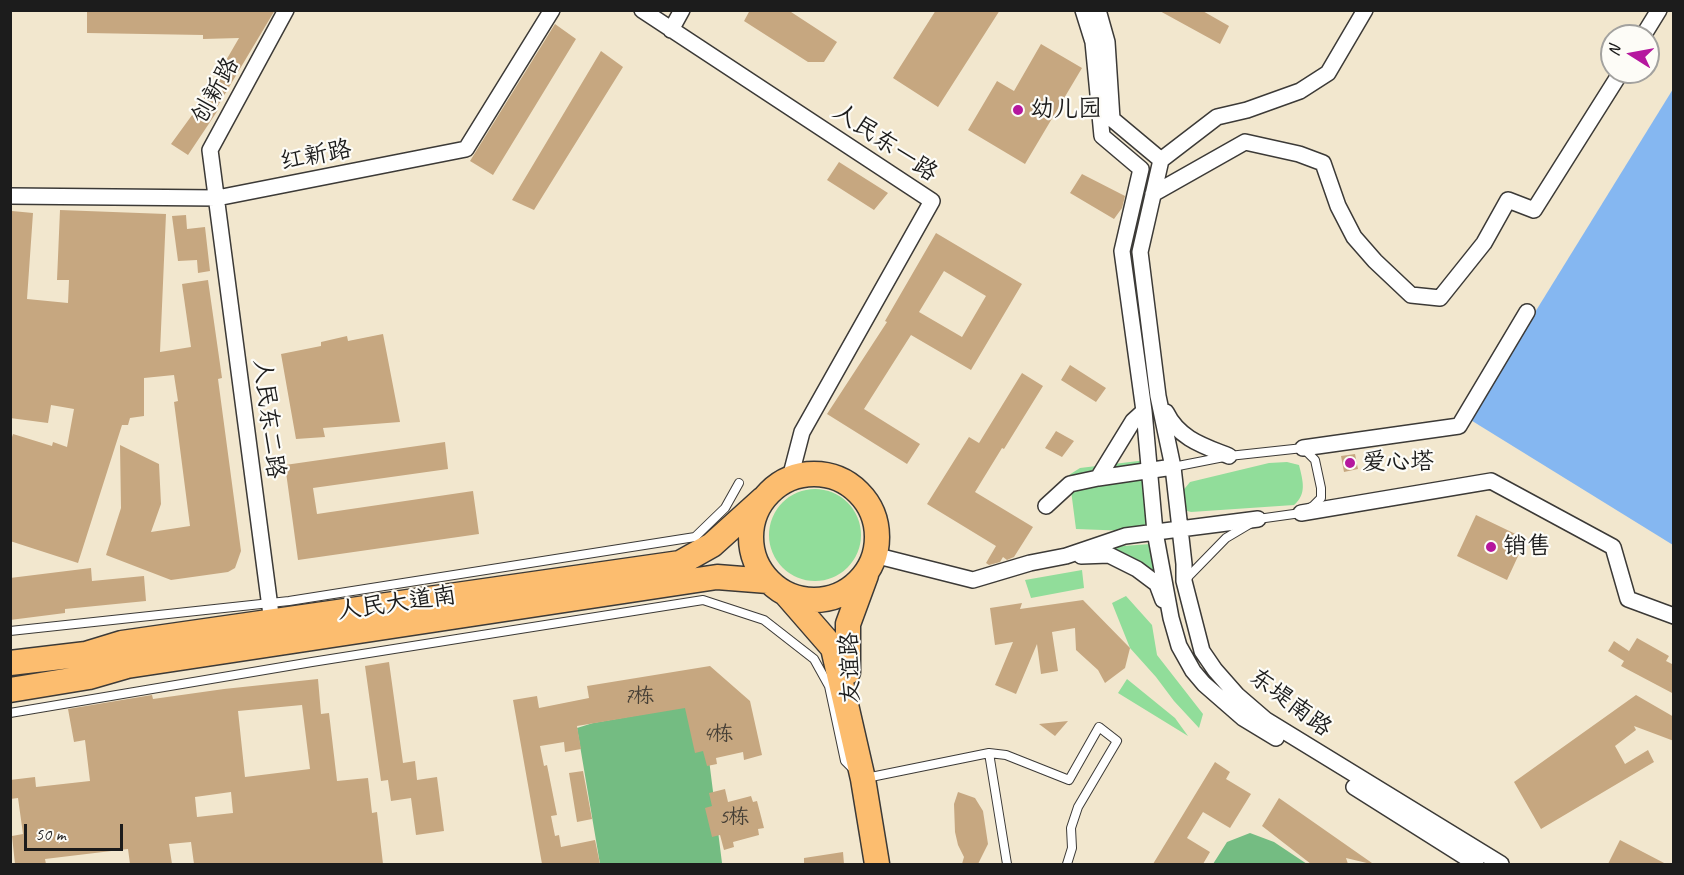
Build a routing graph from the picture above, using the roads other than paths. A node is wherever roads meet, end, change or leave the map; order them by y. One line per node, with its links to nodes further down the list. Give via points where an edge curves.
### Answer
1 (286, 10): 15 (street, 创新路, via 210,150)
2 (552, 10): 15 (street, 红新路, via 466,149)
3 (642, 10): 10 (street, 人民东一路)
4 (682, 10): 10 (street)
5 (1083, 10): 18 (street, 东堤南路, via 1093,42 1102,136 1141,169 1122,251)
6 (1098, 10): 12 (street, via 1107,42 1112,119)
7 (1365, 10): 12 (street, via 1328,73 1300,91 1217,117)
8 (1659, 10): 9 (street)
9 (1650, 24)
10 (671, 30): 23 (street, 人民东一路, via 932,201 802,432)
11 (1613, 84): 13 (street, via 1534,210 1508,201 1484,243 1440,298 1411,295 1354,237 1323,162 1245,142)
12 (1161, 159): 13 (street, 东堤南路)
13 (1153, 194): 17 (street, 东堤南路, via 1140,252)
14 (10, 196): 15 (street, 红新路)
15 (217, 198): 39 (street, 人民东二路)
16 (1527, 312): 19 (street, via 1460,426)
17 (1158, 396): 20 (street, via 1174,427 1194,443); 21 (street, 东堤南路)
18 (1144, 411): 22 (street, 东堤南路); 24 (street)
19 (1304, 448): 20 (lane); 28 (lane, via 1315,460 1322,488 1321,498)
20 (1229, 456): 21 (lane)
21 (1173, 467): 22 (street); 30 (street, 东堤南路)
22 (1149, 470): 24 (street); 31 (street, 东堤南路)
23 (790, 478): 26 (main road); 33 (main road, via 809,473 830,475 848,483 863,497 873,515 877,535)
24 (1098, 478): 27 (street, via 1070,484)
25 (739, 483): 38 (lane, via 725,508 695,537 289,601)
26 (763, 500): 35 (main road, via 754,515 752,550 758,567); 39 (main road, 人民大道南, via 712,545 680,563)
27 (1046, 506)
28 (1301, 513): 29 (lane); 36 (street, via 1491,481 1613,547 1628,599)
29 (1258, 519): 30 (street); 34 (lane, via 1226,538)
30 (1180, 529): 31 (street); 34 (street, 东堤南路)
31 (1155, 532): 32 (street, via 1125,536); 37 (street, 东堤南路)
32 (1066, 556): 33 (street, via 973,580); 37 (street, via 1109,555 1137,569 1157,584)
33 (871, 562): 35 (main road, via 856,584 841,595 823,600 804,600); 44 (main road, 友谊路, via 848,624 849,685)
34 (1184, 580): 45 (street, 东堤南路, via 1202,651 1237,694 1266,720)
35 (777, 588): 39 (main road, 人民大道南, via 717,577); 44 (main road, 友谊路, via 833,648)
36 (1674, 615)
37 (1171, 618): 49 (street, 东堤南路, via 1179,646 1193,670 1243,718)
38 (10, 631)
39 (274, 633): 40 (main road, 人民大道南, via 122,643 86,654); 41 (main road, 人民大道南, via 89,677)
40 (10, 663)
41 (10, 690)
42 (10, 713): 44 (lane, via 703,600 764,620 814,659 829,686 845,761)
43 (989, 753): 44 (lane); 47 (lane); 48 (lane, via 1006,755 1069,780 1099,728 1117,741 1078,807)
44 (862, 774): 46 (main road, 友谊路)
45 (1496, 861)
46 (878, 864)
47 (1007, 864)
48 (1067, 864)
49 (1476, 864)

